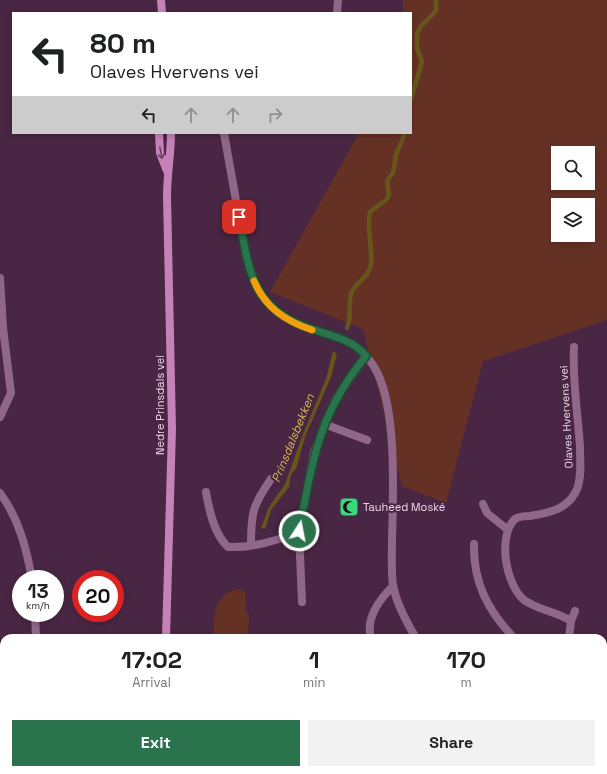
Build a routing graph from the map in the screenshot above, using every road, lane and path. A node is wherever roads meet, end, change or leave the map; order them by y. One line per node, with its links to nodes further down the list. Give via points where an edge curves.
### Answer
1 (161, 0): 3 (main road)
2 (338, 0): 4 (street)
3 (162, 12)
4 (337, 12)
5 (160, 134): 8 (main road, Nedre Prinsdals vei, one-way to 8, via 160,153)
6 (170, 134): 8 (main road, Nedre Prinsdals vei, via 171,154)
7 (224, 134): 11 (street, via 246,257 251,275 262,297 283,317 295,324 340,338 355,345)
8 (167, 171): 30 (main road, Nedre Prinsdals vei, via 172,429)
9 (0, 278): 12 (street, via 11,393)
10 (574, 347): 19 (street, Olaves Hvervens vei, via 573,366 580,458 578,487 570,500 559,509 515,519)
11 (366, 356): 13 (street, via 343,386); 24 (street, via 379,376 390,429 393,480)
12 (0, 416)
13 (324, 424): 14 (street); 20 (street, via 314,452)
14 (367, 440)
15 (271, 479): 21 (street, via 254,507 251,518)
16 (206, 492): 21 (street, via 209,512 223,542 228,547)
17 (0, 493): 23 (street, via 20,527)
18 (483, 504): 19 (street, via 487,513)
19 (508, 530): 27 (street, via 505,546 506,564 520,595 533,605)
20 (299, 531): 21 (street, via 282,540); 25 (street)
21 (251, 544)
22 (474, 544): 33 (street, via 476,570 484,596 495,616)
23 (30, 570)
24 (393, 586): 31 (street, via 375,607); 32 (street)
25 (302, 602)
26 (575, 612): 27 (street)
27 (571, 621): 34 (street)
28 (35, 622): 29 (street)
29 (36, 634)
30 (166, 634)
31 (371, 634)
32 (414, 634)
33 (511, 634)
34 (569, 634)

